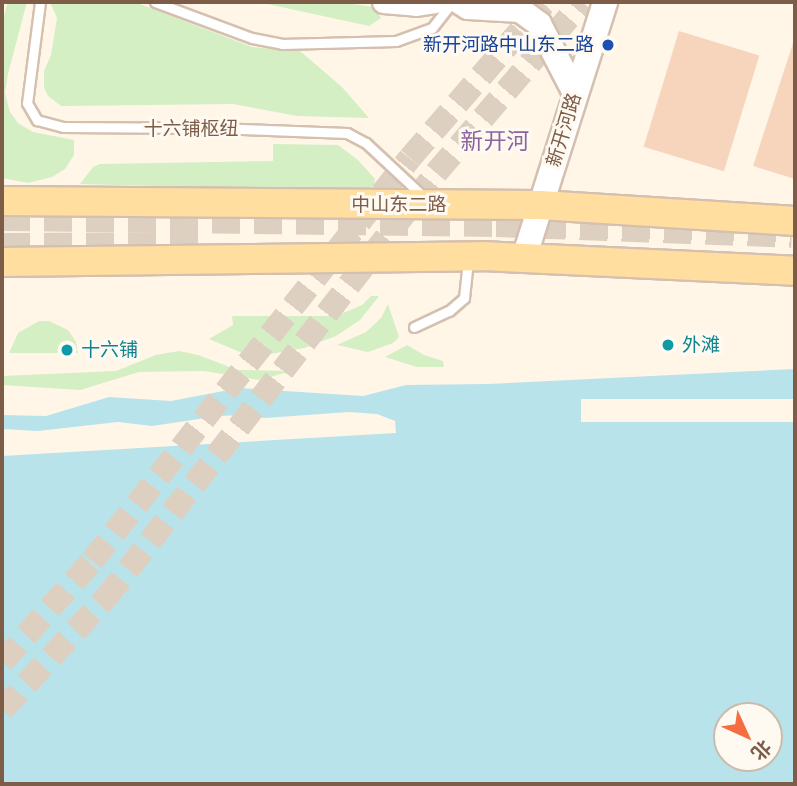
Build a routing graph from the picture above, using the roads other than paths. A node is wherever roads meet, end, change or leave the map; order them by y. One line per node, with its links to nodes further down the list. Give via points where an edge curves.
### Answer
1 (40, 2): 11 (lane, 十六铺枢纽, via 27,103 37,120 63,127 347,133 366,143 416,192)
2 (155, 2): 5 (lane, via 252,38 282,44 396,41 432,28)
3 (383, 2): 4 (street)
4 (435, 2)
5 (452, 2)
6 (460, 2): 8 (main road, via 468,7 520,10 539,24)
7 (605, 2): 8 (main road, 新开河路)
8 (575, 93): 10 (main road, 新开河路)
9 (2, 201): 11 (main road, 中山东二路)
10 (540, 205): 11 (main road, 中山东二路); 12 (main road, 中山东二路); 14 (main road, 新开河路)
11 (442, 206)
12 (795, 221)
13 (468, 256): 14 (main road); 15 (main road); 17 (lane, via 464,298 449,311)
14 (524, 258): 16 (main road)
15 (2, 262)
16 (795, 271)
17 (414, 327)

